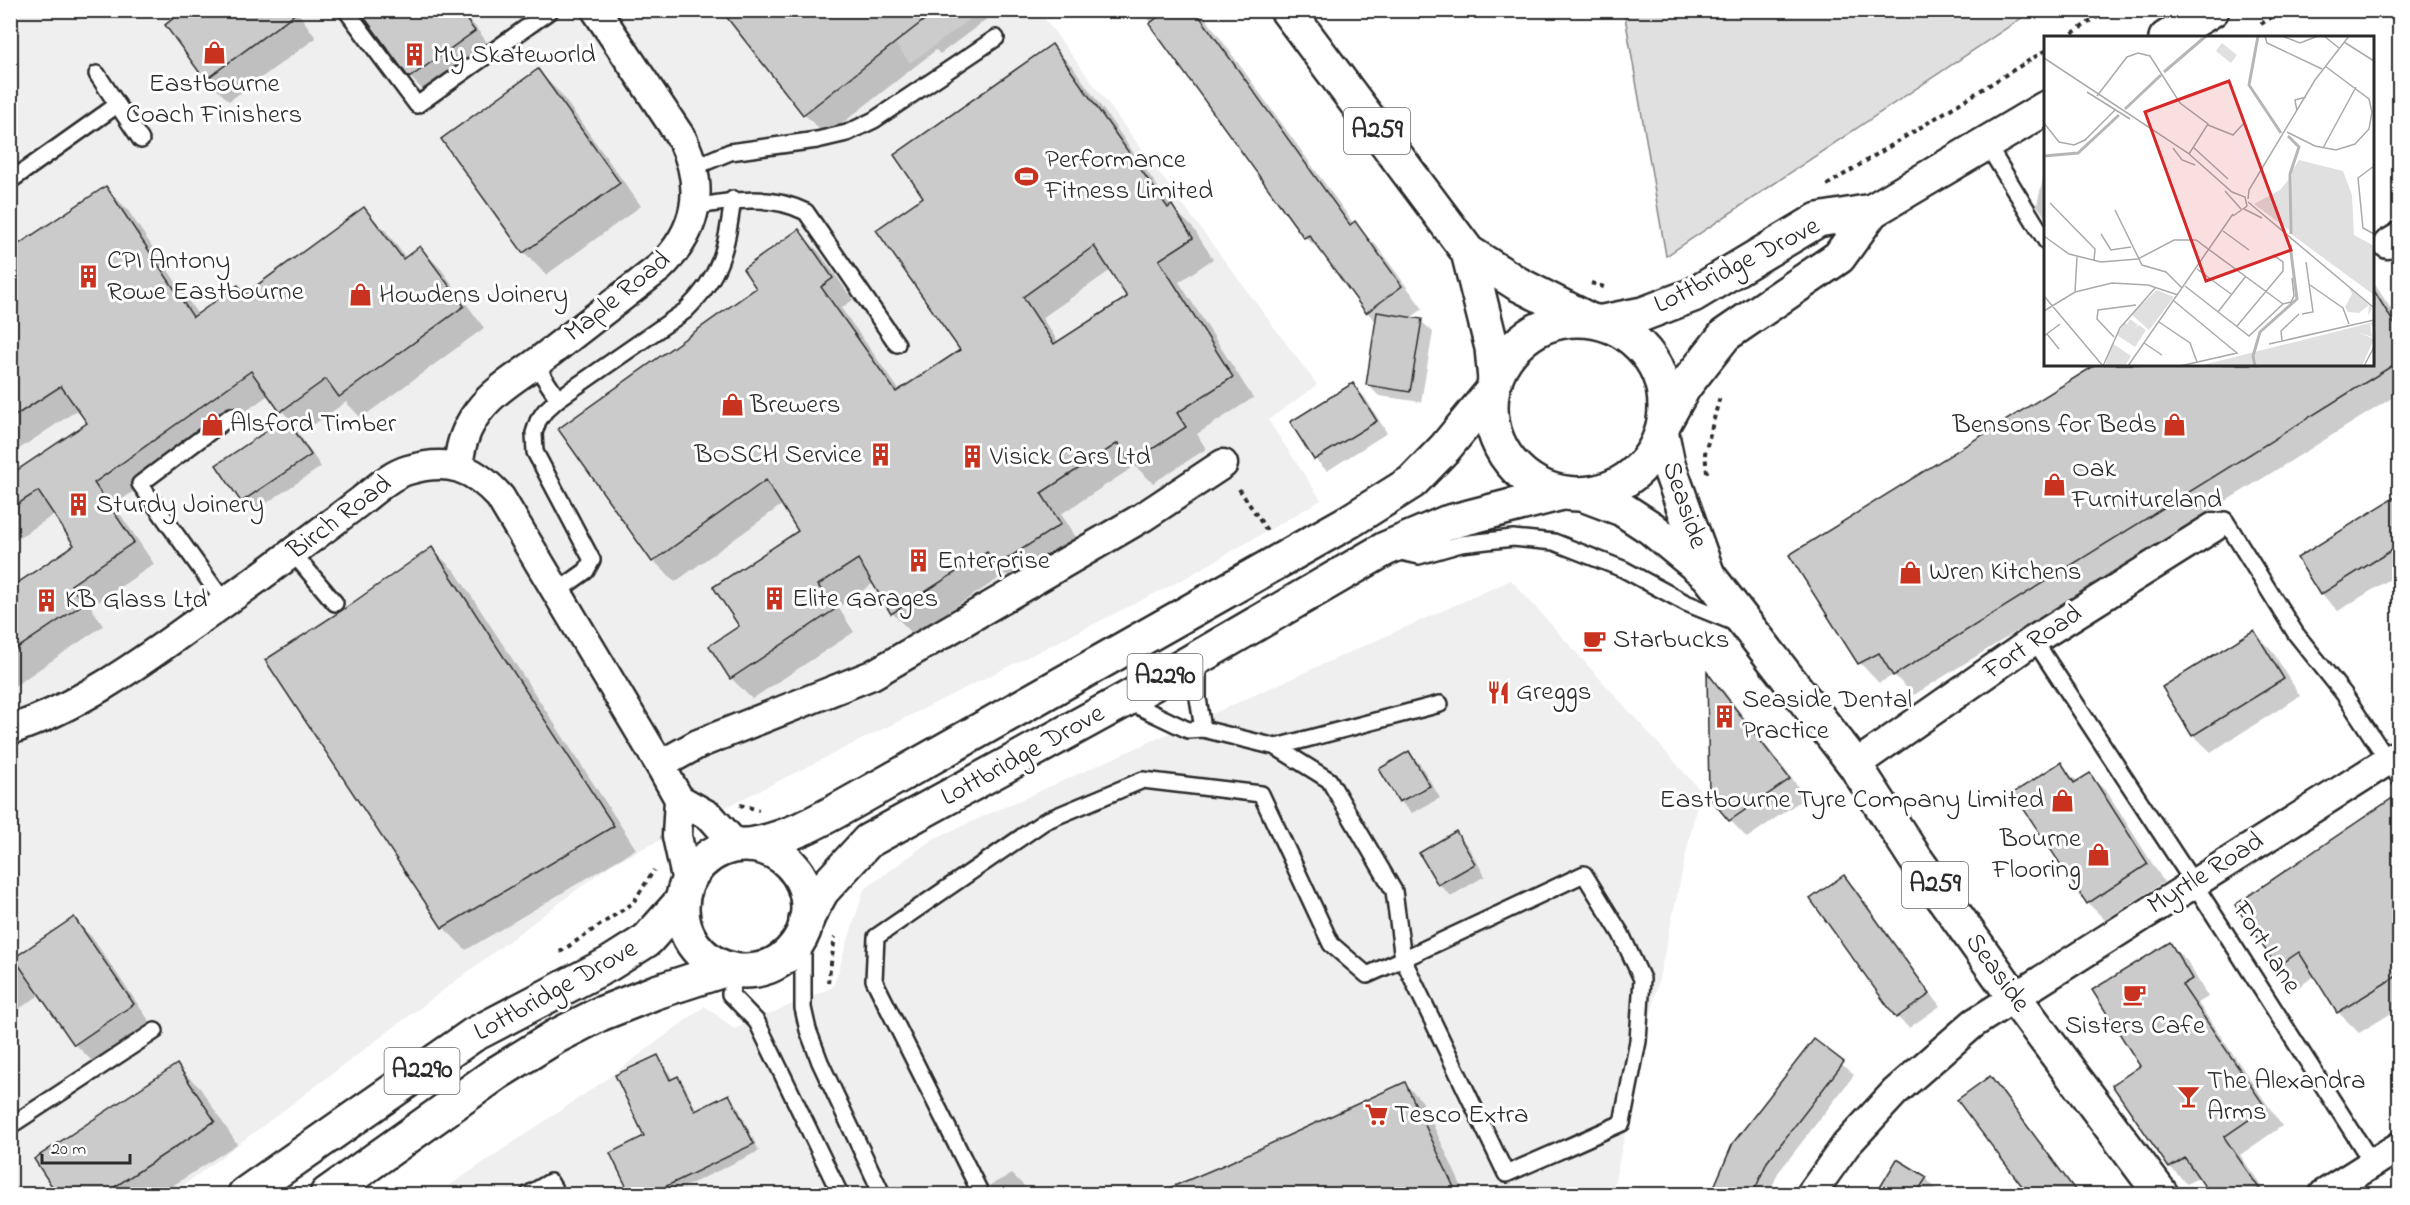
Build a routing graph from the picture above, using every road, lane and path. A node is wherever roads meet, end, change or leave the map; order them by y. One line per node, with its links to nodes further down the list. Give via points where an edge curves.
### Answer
1 (346, 10): 2 (lane, via 417,105)
2 (551, 10)
3 (596, 10): 18 (street, Maple Road, via 682,140)
4 (1287, 10): 25 (main road, A259)
5 (2110, 10): 9 (path)
6 (2212, 10): 10 (main road)
7 (2283, 10): 8 (path)
8 (2261, 24)
9 (2068, 36)
10 (2169, 36)
11 (996, 38): 18 (lane, via 874,120 847,133 730,152)
12 (2044, 51): 20 (path)
13 (97, 74): 14 (lane)
14 (117, 105): 16 (lane); 19 (lane)
15 (2044, 109): 17 (main road, Lottbridge Drove)
16 (141, 140)
17 (1986, 143): 23 (main road, Lottbridge Drove); 24 (lane)
18 (694, 167): 22 (street, Maple Road)
19 (10, 181)
20 (1823, 187)
21 (734, 199): 22 (lane); 29 (lane, via 794,206 806,212); 33 (lane, via 721,261 700,297 685,312)
22 (695, 207): 30 (street, Maple Road, via 687,232 672,255)
23 (1872, 211): 28 (main road, Lottbridge Drove, via 1818,220 1693,295 1643,314); 35 (main road, Lottbridge Drove, via 1839,257 1725,335 1683,387)
24 (2044, 238)
25 (1467, 252): 28 (main road, A259, via 1518,284); 31 (main road, A259, via 1492,348)
26 (1582, 281): 27 (path)
27 (1614, 290)
28 (1595, 320): 31 (main road, via 1548,324 1525,337 1507,356); 35 (main road, via 1631,336 1648,354 1660,375 1665,399)
29 (897, 344)
30 (535, 364): 33 (lane); 37 (street, Maple Road, via 503,386 474,417 459,450)
31 (1494, 385): 39 (main road, via 1491,413 1506,456 1540,486); 60 (main road, Lottbridge Drove / A2290, via 1445,448 1412,482 1350,521 849,804 791,834)
32 (1724, 389): 38 (path, via 1705,453)
33 (558, 399): 45 (lane, via 538,421 535,452 592,560 586,571)
34 (231, 416): 46 (lane, via 140,484)
35 (1663, 429): 39 (main road, via 1644,465 1621,483 1606,490); 44 (main road, Seaside / A259, via 1668,464)
36 (1223, 464): 41 (path); 57 (street, via 1143,517 872,675 698,744)
37 (459, 466): 43 (street, Birch Road, via 405,471 387,480); 45 (street, via 475,474 500,498)
38 (1707, 484)
39 (1572, 493): 42 (main road, Lottbridge Drove / A2290, via 1446,523); 44 (main road, Seaside / A259, via 1632,515)
40 (2214, 527): 49 (street, Fort Road); 56 (lane, via 2225,520 2296,634)
41 (1272, 538)
42 (1385, 549): 48 (lane, via 1419,556 1461,543 1513,537 1554,542 1623,569 1686,603); 50 (main road, Lottbridge Drove / A2290)
43 (293, 553): 46 (street, Birch Road); 47 (lane)
44 (1708, 575): 48 (main road, Seaside / A259)
45 (558, 591): 57 (street)
46 (225, 603): 54 (street, Birch Road, via 136,666 47,718)
47 (335, 603)
48 (1749, 628): 58 (main road, Seaside / A259)
49 (2034, 640): 58 (street, Fort Road); 61 (lane, Fort Lane)
50 (1198, 657): 51 (main road, Lottbridge Drove / A2290); 53 (lane)
51 (1125, 700): 53 (lane, via 1188,730); 63 (main road, Lottbridge Drove / A2290, via 868,841 822,891)
52 (1440, 704): 55 (lane)
53 (1203, 729): 55 (lane)
54 (10, 730)
55 (1276, 747): 64 (lane, via 1329,780 1394,891)
56 (2395, 764): 61 (street, Myrtle Road)
57 (660, 765): 59 (street)
58 (1855, 765): 66 (main road, Seaside / A259)
59 (679, 799): 60 (street, via 711,817); 62 (street, via 677,836)
60 (743, 845): 62 (main road, via 716,851 699,864); 63 (main road, via 767,849 795,869 808,902)
61 (2193, 882): 66 (street, Myrtle Road); 70 (lane, Fort Lane)
62 (684, 892): 65 (main road, via 683,924 692,944 707,960); 71 (main road, Lottbridge Drove / A2290, via 647,940 473,1035)
63 (805, 926): 65 (main road, via 792,950 777,962 758,970); 76 (lane, via 803,1008 808,1030)
64 (1403, 959): 64 (lane, via 1584,874 1621,934 1642,979 1638,1041 1622,1123 1506,1174); 77 (lane, via 1367,975 1331,944 1261,794 1143,780 1045,820 876,937 874,980)
65 (733, 970): 72 (main road, Lottbridge Drove / A2290, via 656,992 555,1037 497,1073); 75 (lane, via 730,994 757,1022)
66 (2014, 996): 78 (street, Myrtle Road, via 1974,1023 1895,1092 1846,1145); 79 (main road, Seaside / A259)
67 (155, 1031): 68 (lane)
68 (10, 1126)
69 (2400, 1146): 70 (street)
70 (2373, 1164): 80 (street)
71 (245, 1194)
72 (327, 1194)
73 (529, 1194): 74 (lane, via 550,1182)
74 (557, 1194)
75 (840, 1194)
76 (882, 1194)
77 (981, 1194)
78 (1811, 1194)
79 (2161, 1194)
80 (2324, 1194)

